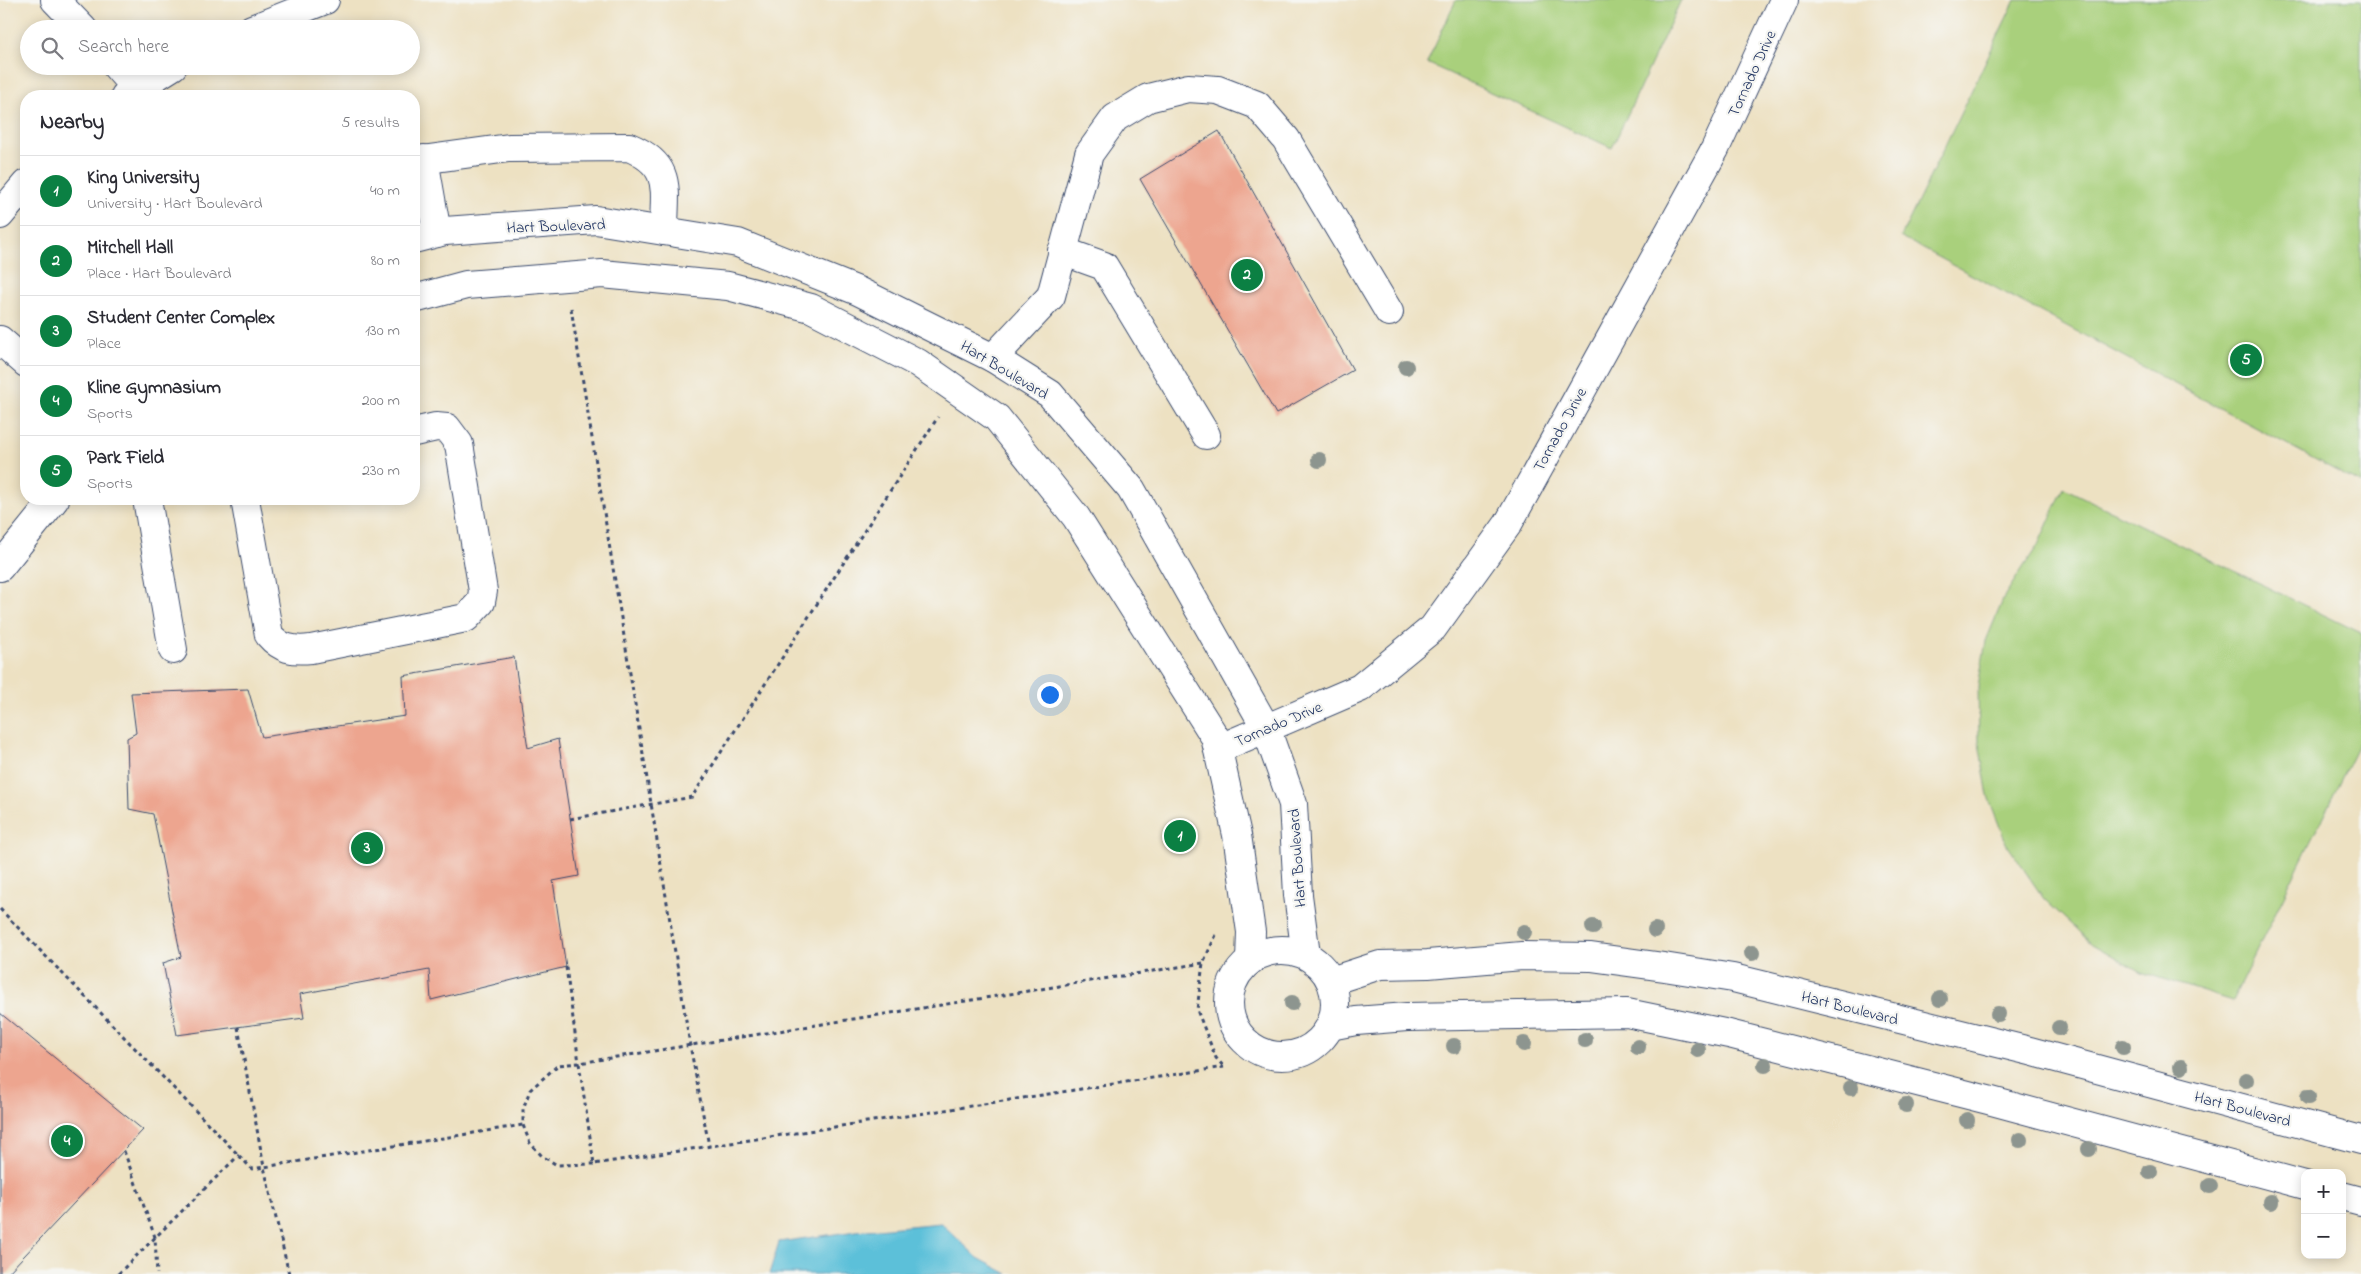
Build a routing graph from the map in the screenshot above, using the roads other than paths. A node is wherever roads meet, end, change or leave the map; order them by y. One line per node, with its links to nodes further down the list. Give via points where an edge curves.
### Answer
1 (55, 0): 4 (street)
2 (325, 0): 5 (street)
3 (1784, 0): 29 (street, Tornado Drive, via 1716,149 1508,524 1433,628 1360,688)
4 (75, 20)
5 (275, 20)
6 (121, 75): 8 (street)
7 (158, 75): 9 (street)
8 (128, 90)
9 (135, 90)
10 (420, 160): 14 (street, via 509,148 629,147 649,157 661,170)
11 (420, 171): 15 (street)
12 (20, 191): 13 (street)
13 (0, 215)
14 (664, 231): 15 (street, Hart Boulevard, via 596,220); 21 (street, Hart Boulevard, via 738,243 858,291)
15 (426, 236)
16 (1062, 251): 18 (street, via 1090,154 1115,118 1148,98 1188,88 1218,90 1257,105 1286,139); 21 (street, via 1051,296); 23 (street, via 1104,266)
17 (420, 297): 30 (street, via 466,285 602,274 728,286 811,308 918,363 997,418 1076,517 1215,737)
18 (1389, 312)
19 (0, 340): 20 (street)
20 (20, 358)
21 (993, 358): 29 (street, Hart Boulevard, via 1050,394 1131,489)
22 (420, 431): 26 (street, via 446,428 459,444 483,591 481,602 466,618 311,649 284,648 269,635)
23 (1206, 435)
24 (50, 505): 27 (street)
25 (148, 505): 28 (street)
26 (246, 505)
27 (0, 567)
28 (173, 650)
29 (1266, 728): 30 (street, Tornado Drive); 31 (street, Hart Boulevard, via 1293,804 1298,895)
30 (1218, 749): 32 (street, via 1237,835 1251,932)
31 (1306, 955): 32 (street, via 1277,950); 33 (street, via 1321,966)
32 (1250, 960): 34 (street, via 1230,989 1228,1006 1232,1024 1241,1039 1254,1050 1271,1056 1289,1056 1306,1051 1320,1041)
33 (1331, 982): 34 (street, via 1335,1011); 35 (street, Hart Boulevard, via 1380,965 1522,956 1591,956 1733,978 2030,1051)
34 (1330, 1026): 36 (street, via 1407,1017 1627,1013 1729,1034 1988,1100)
35 (2361, 1140)
36 (2301, 1185)
37 (2346, 1197): 38 (street)
38 (2361, 1201)

